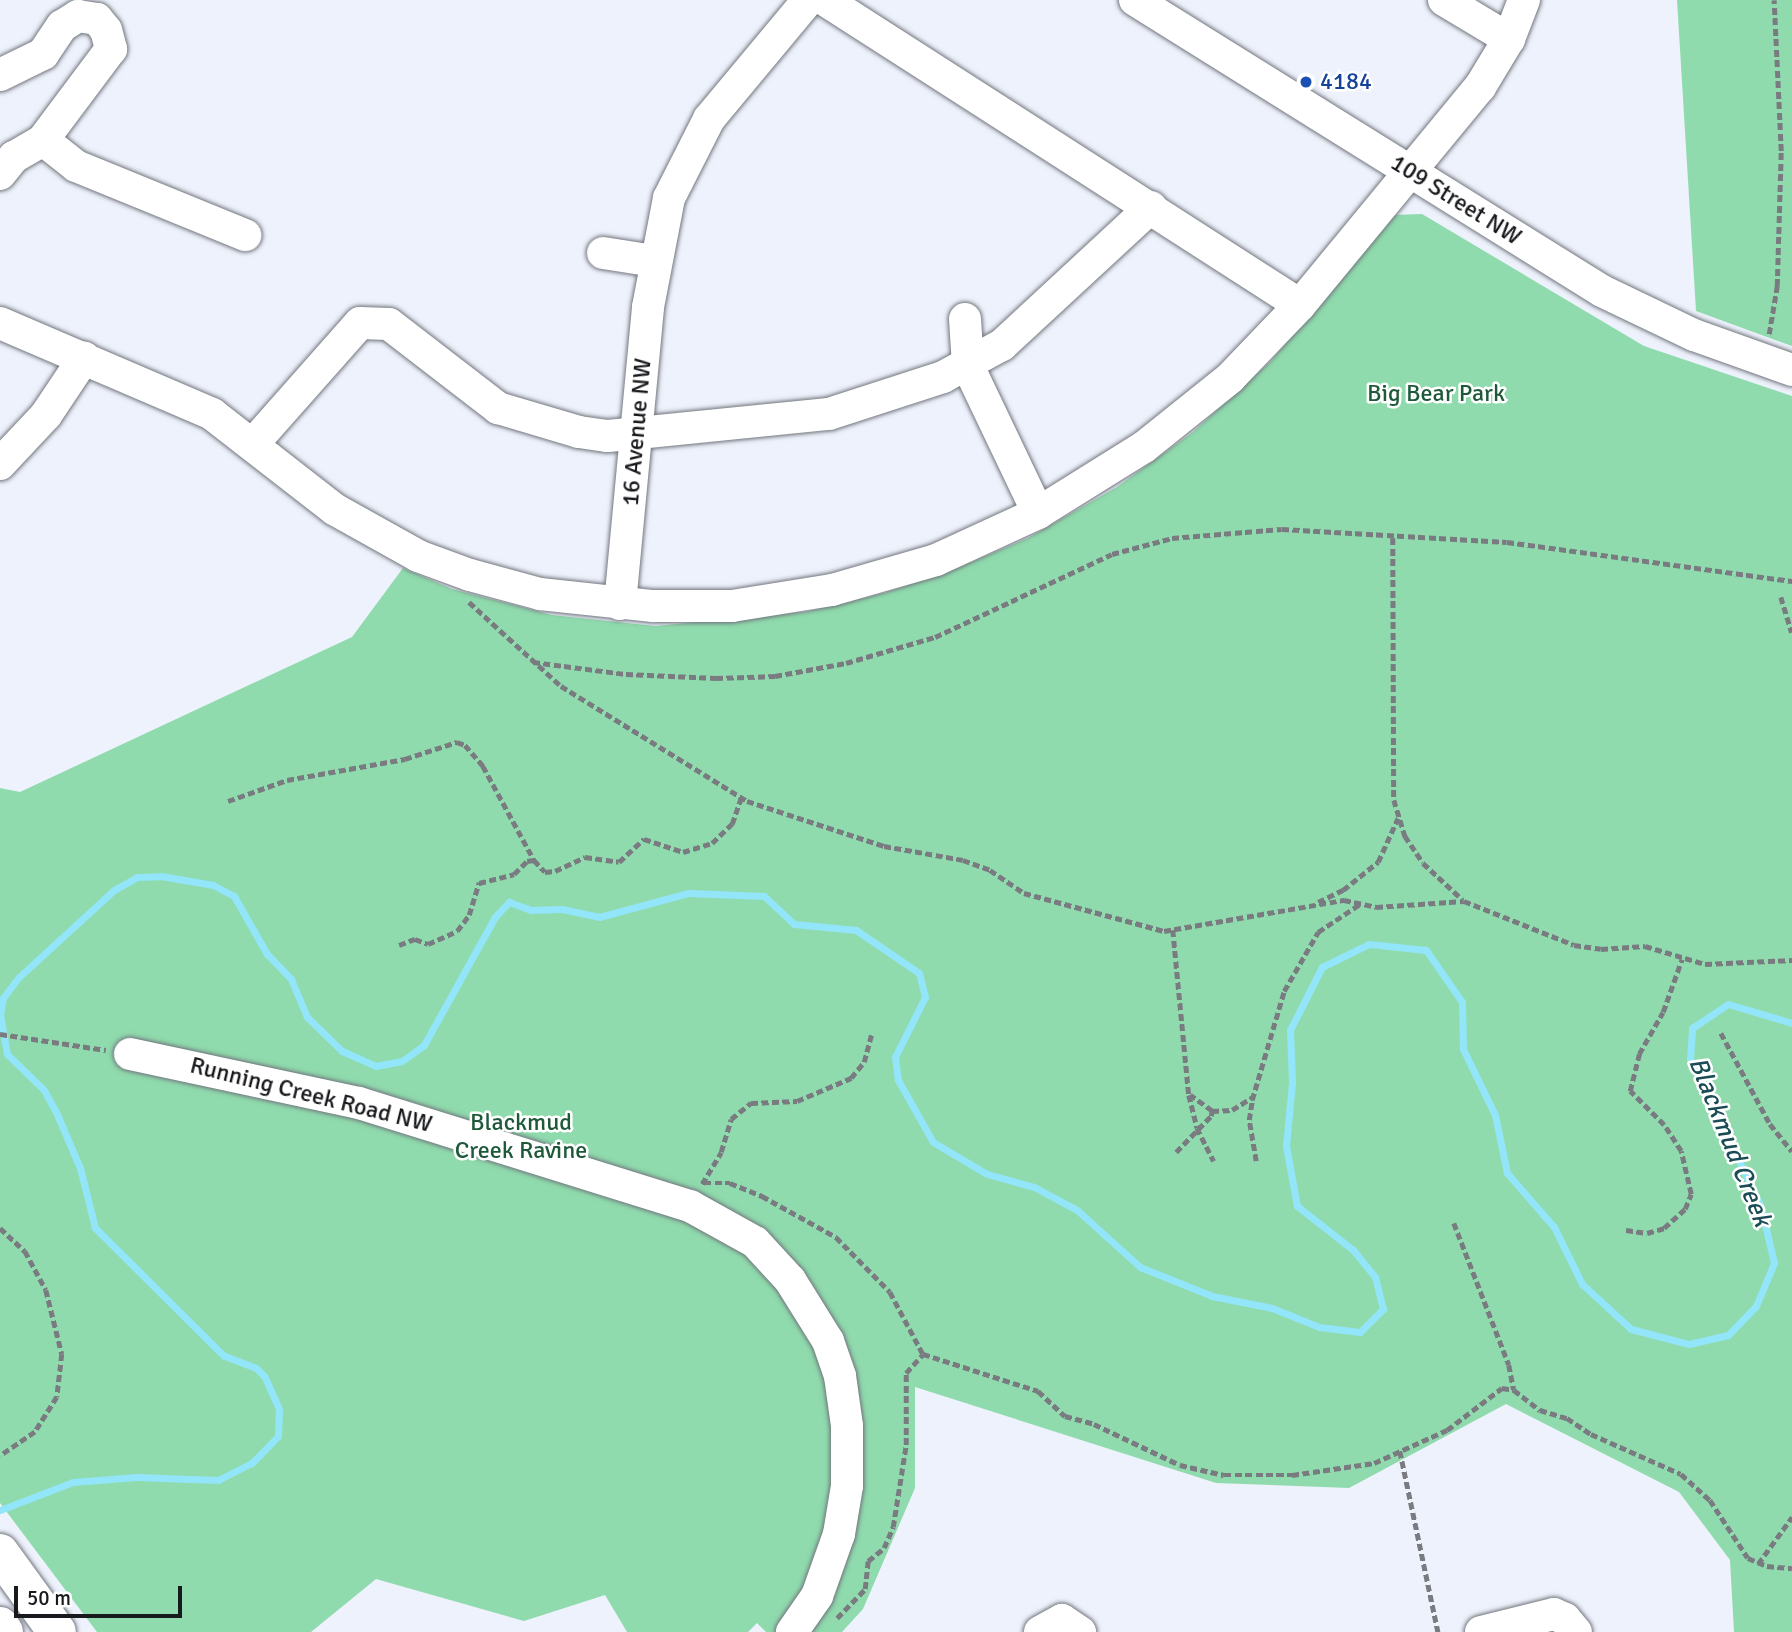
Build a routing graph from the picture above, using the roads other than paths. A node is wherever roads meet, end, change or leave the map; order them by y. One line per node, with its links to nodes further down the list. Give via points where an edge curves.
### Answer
1 (808, 0): 14 (street, 16 Avenue NW, via 723,99 694,141 668,198)
2 (825, 0): 11 (street)
3 (1135, 0): 10 (street, 109 Street NW)
4 (1444, 0): 6 (street)
5 (1524, 0): 6 (street)
6 (1509, 39): 10 (street, via 1480,88)
7 (0, 75): 8 (street, via 43,54 62,26 78,16 97,19 106,30 111,49)
8 (44, 140): 9 (street); 12 (street, via 76,166)
9 (5, 158)
10 (1410, 171): 15 (street); 20 (street, 109 Street NW, via 1602,291 1694,335)
11 (1151, 208): 15 (street); 19 (street, via 1002,345)
12 (245, 235)
13 (603, 253): 14 (street)
14 (654, 261): 21 (street, 16 Avenue NW)
15 (1300, 304): 24 (street, via 1230,378 1186,414 1088,485)
16 (965, 319): 19 (street)
17 (0, 323): 18 (street)
18 (84, 358): 22 (street, via 191,403); 23 (street, via 46,415)
19 (968, 366): 21 (street, via 829,414); 24 (street)
20 (1792, 370)
21 (638, 433): 22 (street, via 608,436 579,432 498,408 389,324 360,323); 25 (street, 16 Avenue NW)
22 (252, 446): 25 (street, via 334,509 418,556 506,586)
23 (0, 464)
24 (1038, 513): 25 (street, via 936,560 832,590 732,606)
25 (620, 604)
26 (131, 1054): 31 (street, Running Creek Road NW, via 359,1103 696,1194 769,1256 813,1312 840,1376 849,1448 845,1508 826,1576 810,1610)
27 (0, 1553): 30 (main road)
28 (0, 1626): 29 (main road)
29 (4, 1632)
30 (57, 1632)
31 (792, 1632)
32 (1040, 1632): 33 (street, via 1062,1620)
33 (1080, 1632)
34 (1481, 1632): 35 (street, via 1554,1614 1566,1619)
35 (1576, 1632)

